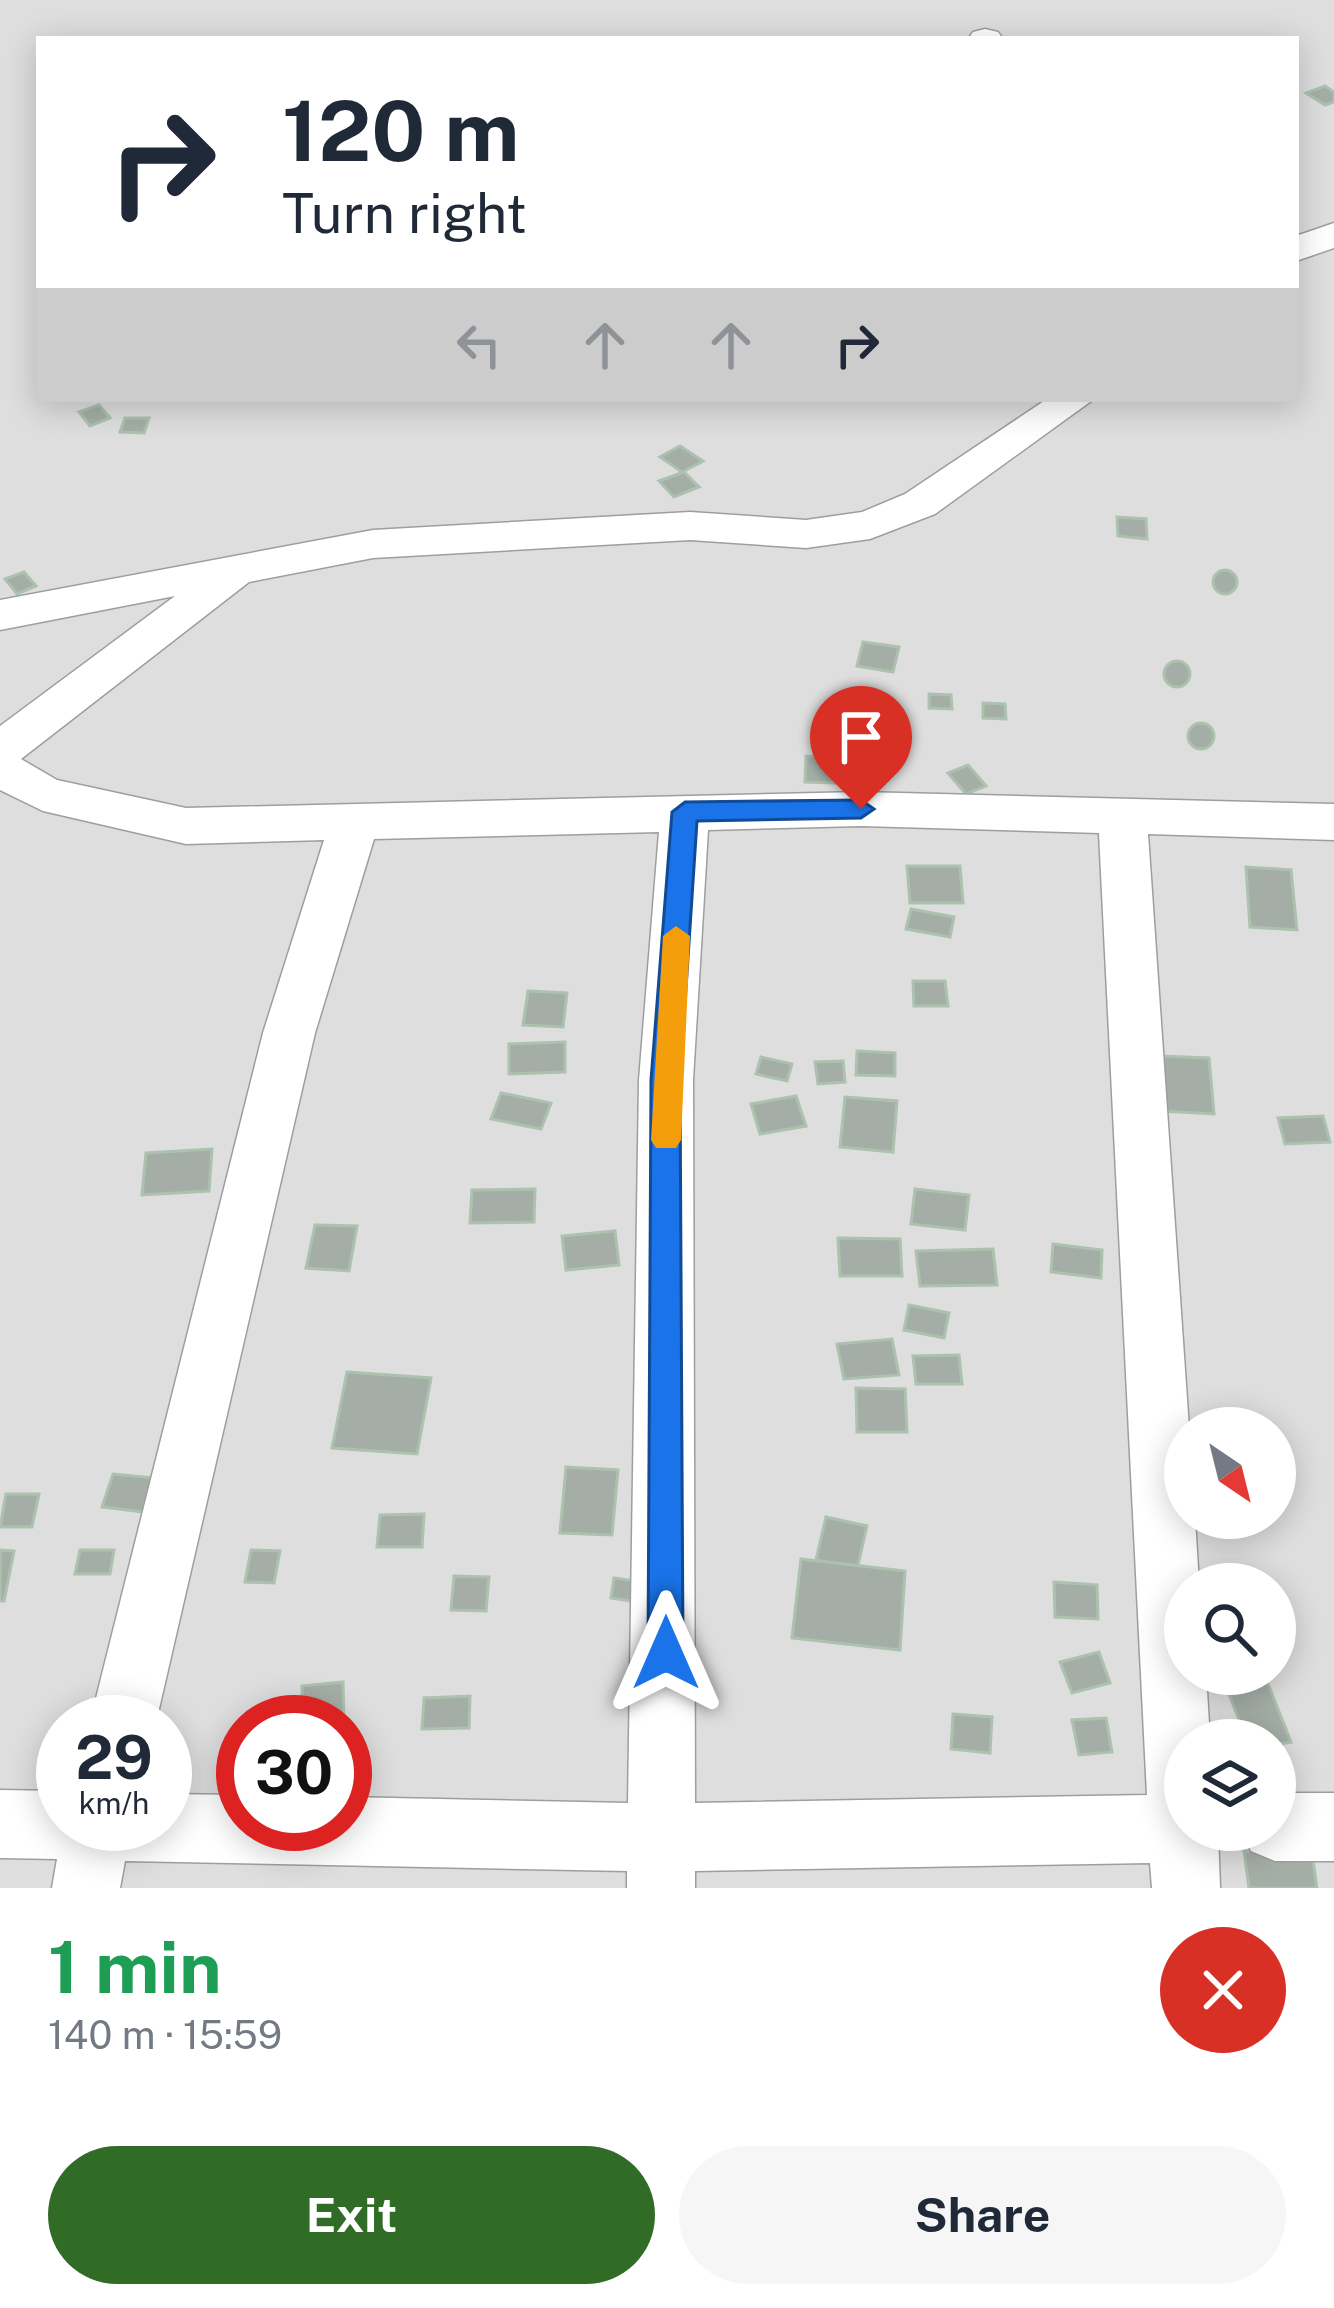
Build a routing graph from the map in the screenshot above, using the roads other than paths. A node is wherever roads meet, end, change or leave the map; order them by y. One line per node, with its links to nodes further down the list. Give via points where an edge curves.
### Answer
1 (1299, 215): 2 (street)
2 (1320, 240)
3 (1070, 402): 4 (street, via 920,504 870,525 806,534 690,526 470,536 373,544)
4 (235, 574): 5 (street); 6 (street)
5 (0, 615)
6 (0, 750)
7 (0, 767): 8 (street)
8 (22, 796): 12 (street, via 186,826)
9 (685, 812): 10 (street); 12 (street); 21 (street, via 666,1080)
10 (1122, 816): 11 (street); 14 (street)
11 (1334, 823)
12 (354, 824): 13 (street, via 289,1033)
13 (130, 1695)
14 (1175, 1719)
15 (0, 1824): 18 (street)
16 (1296, 1827): 17 (street)
17 (1334, 1827)
18 (36, 1832)
19 (192, 1849): 21 (street)
20 (1164, 1849): 21 (street)
21 (662, 1863)

